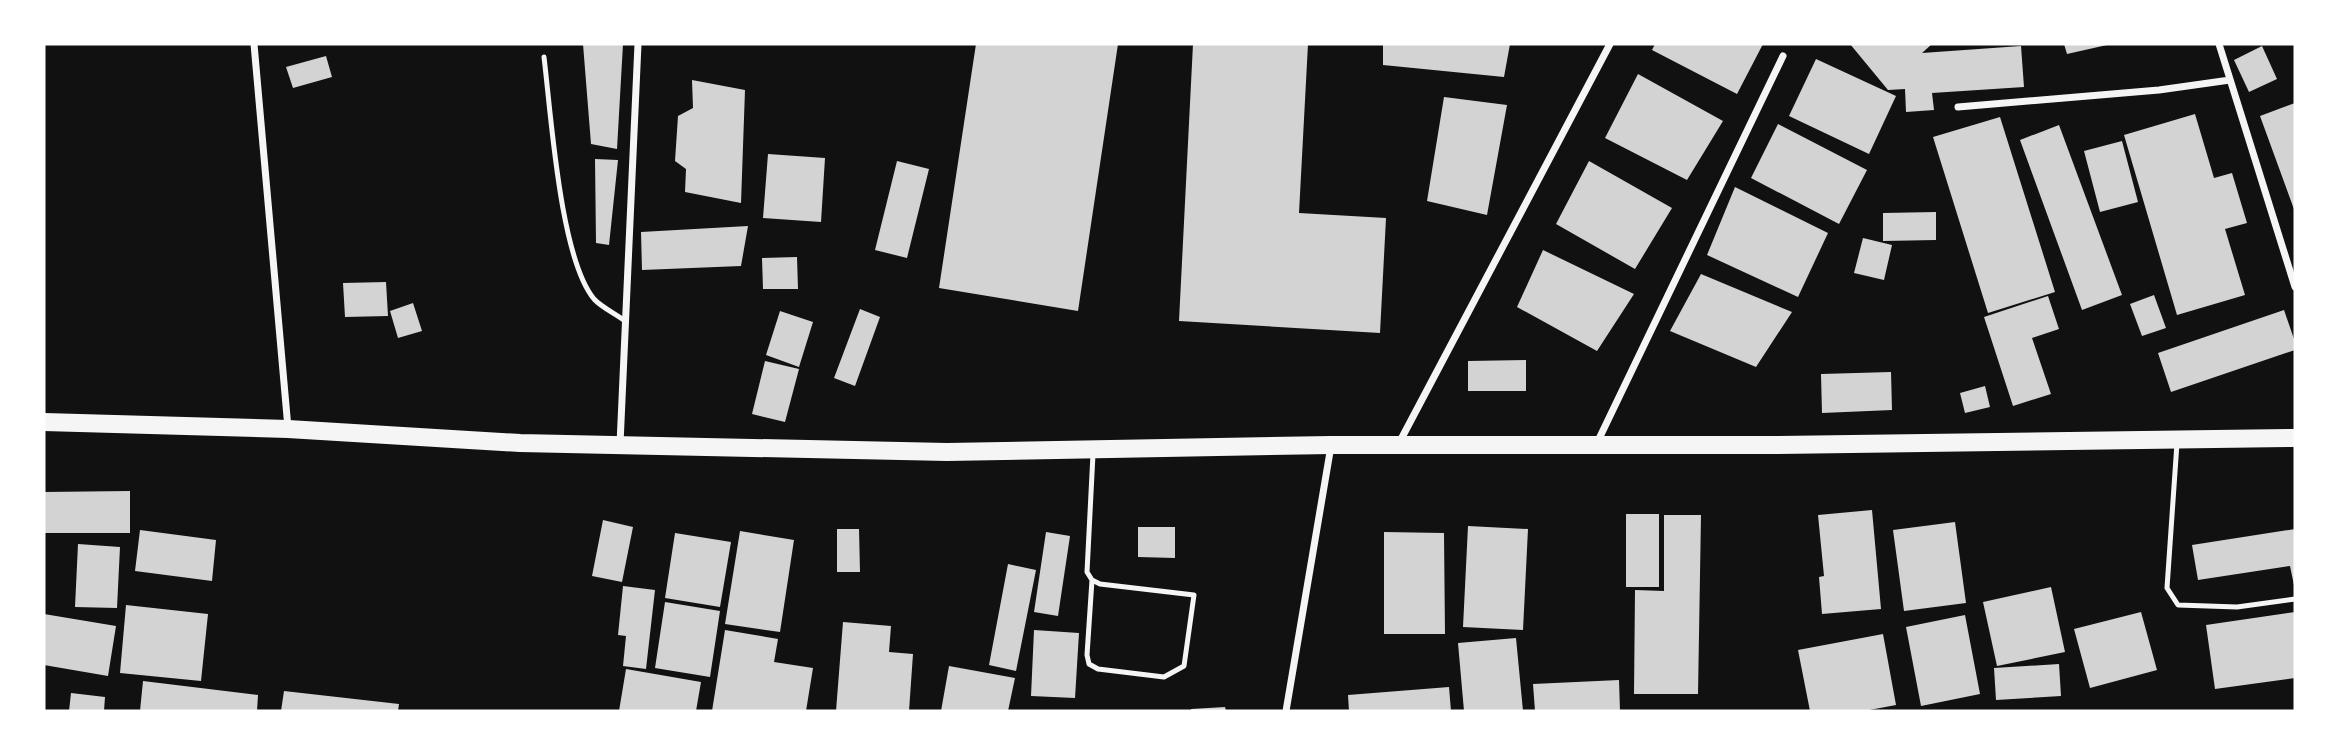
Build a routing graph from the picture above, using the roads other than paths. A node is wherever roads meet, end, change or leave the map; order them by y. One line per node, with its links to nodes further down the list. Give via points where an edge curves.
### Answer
1 (254, 44): 12 (street)
2 (638, 44): 10 (street)
3 (1611, 44): 17 (street)
4 (2219, 44): 7 (street)
5 (1783, 56): 18 (street)
6 (544, 57): 10 (lane, via 565,216 579,270 594,299)
7 (2230, 80): 8 (street); 9 (street)
8 (1958, 107)
9 (2295, 287)
10 (625, 320): 15 (street)
11 (44, 422): 12 (main road)
12 (288, 429): 15 (main road)
13 (2295, 438): 14 (main road)
14 (2178, 440): 18 (main road); 21 (lane, via 2167,588 2178,605 2237,607)
15 (620, 445): 19 (main road, via 947,452)
16 (1331, 445): 17 (main road); 19 (main road); 22 (street)
17 (1398, 445): 18 (main road)
18 (1596, 445)
19 (1093, 449): 20 (lane, via 1087,572)
20 (1092, 580): 20 (lane, via 1089,664 1164,677 1184,666 1194,595)
21 (2295, 599)
22 (1286, 711)

